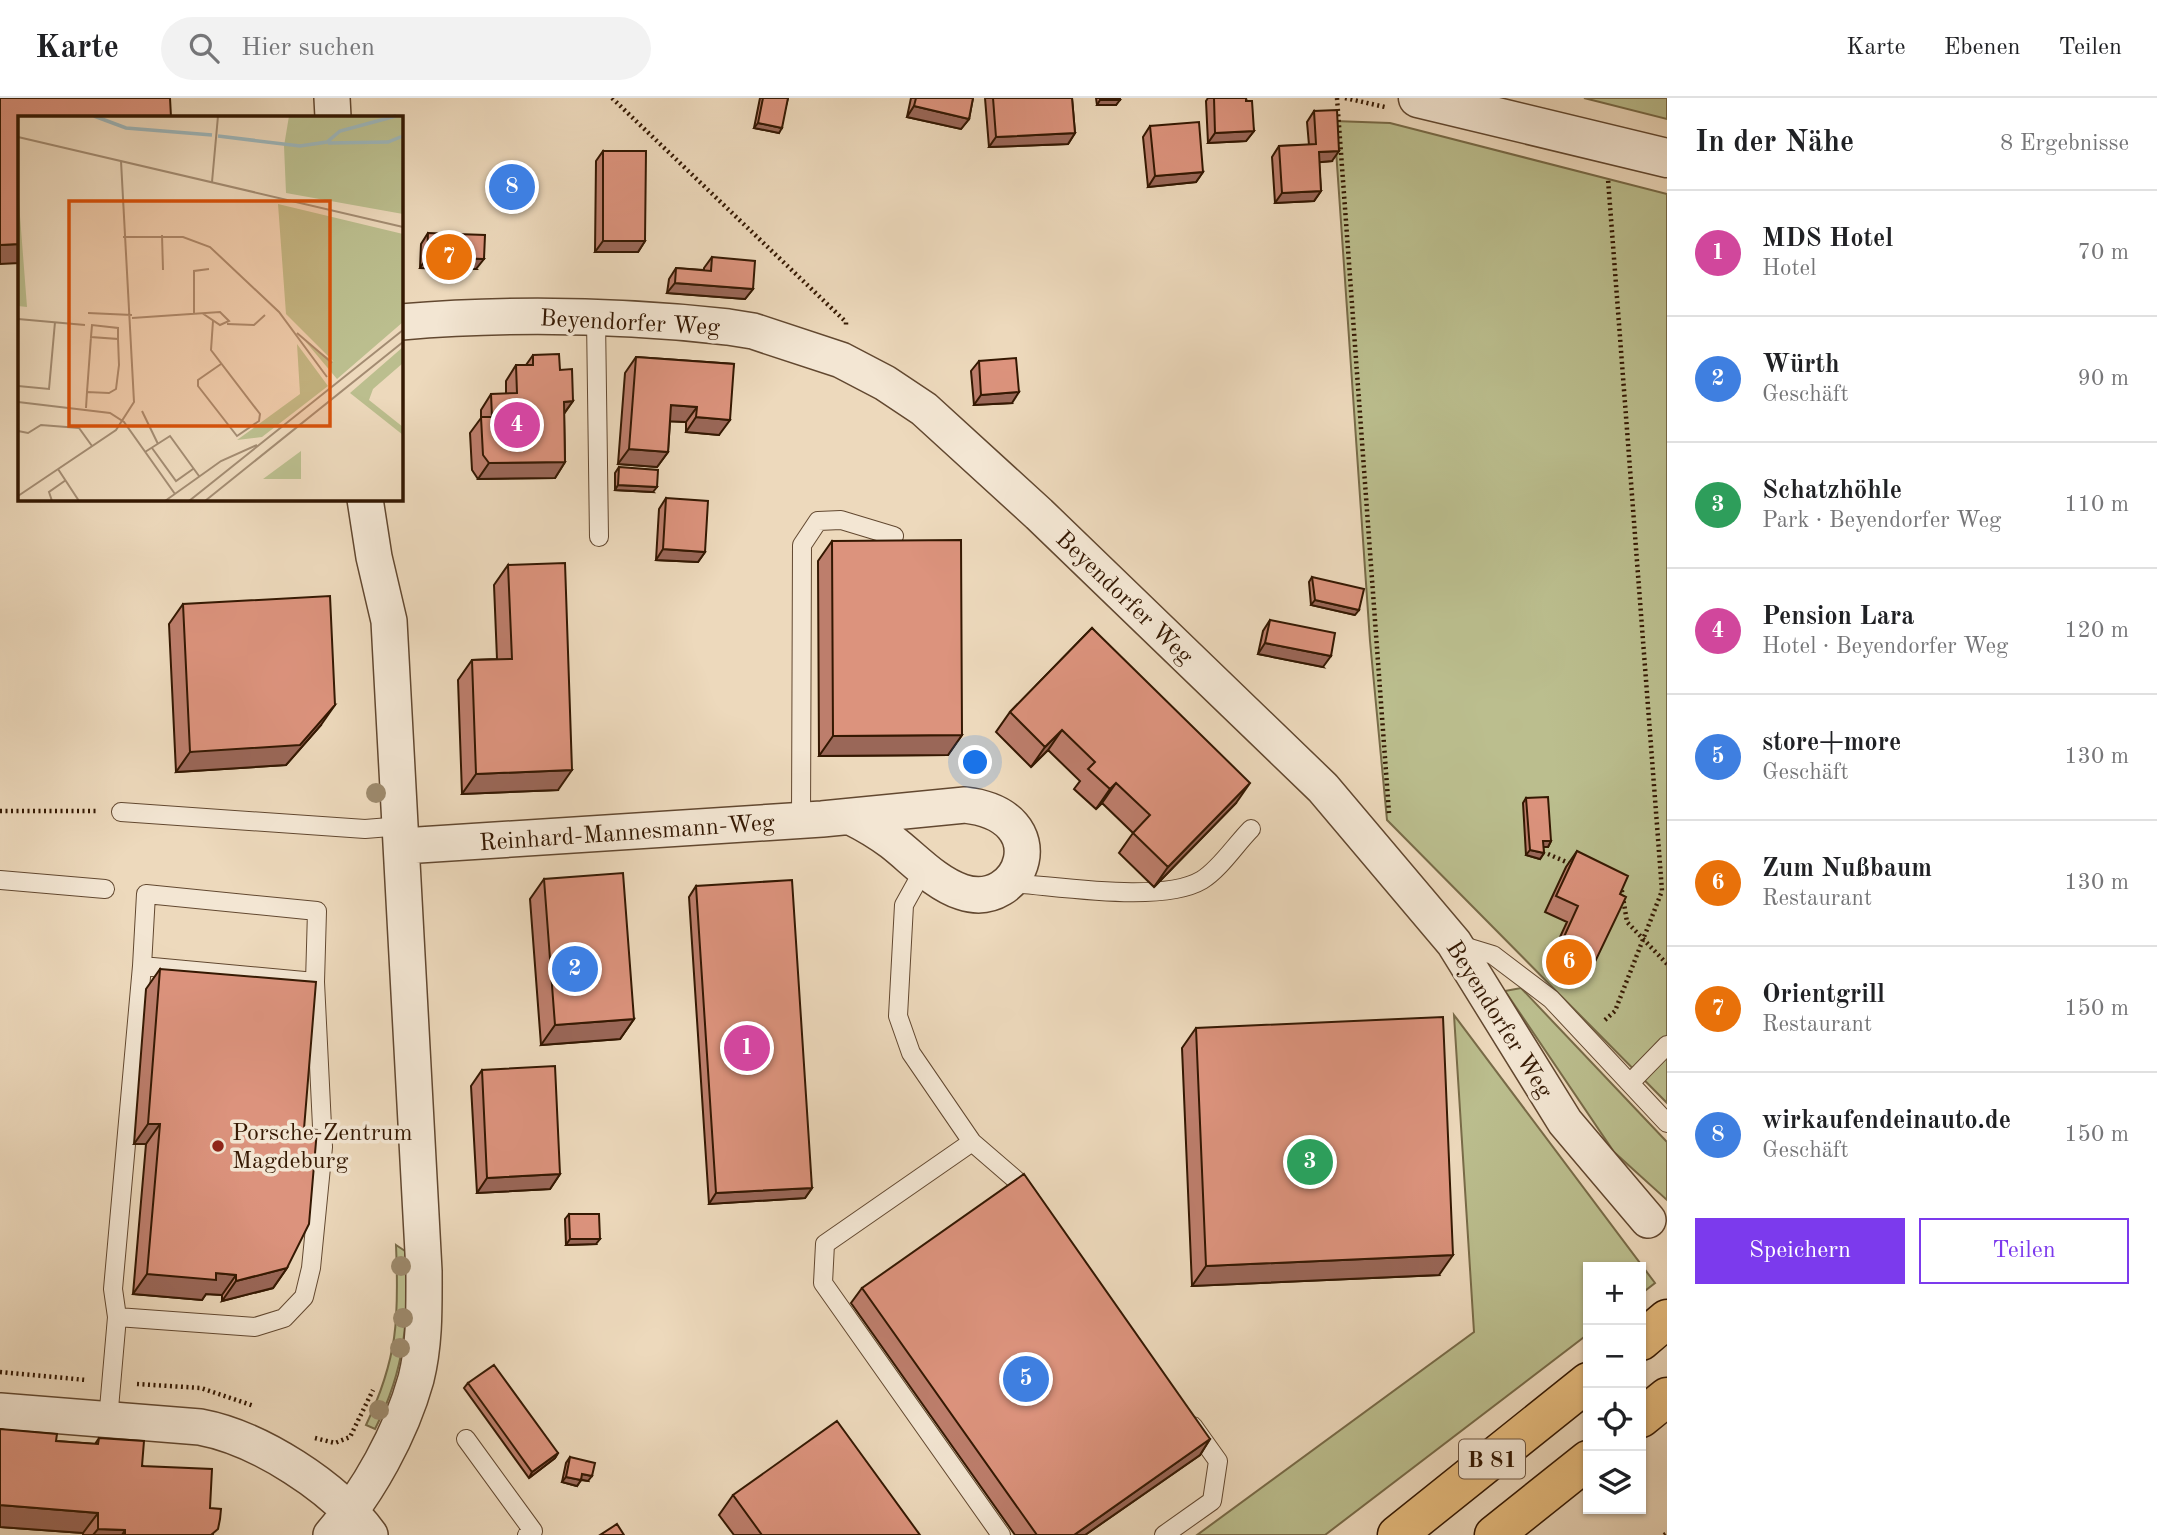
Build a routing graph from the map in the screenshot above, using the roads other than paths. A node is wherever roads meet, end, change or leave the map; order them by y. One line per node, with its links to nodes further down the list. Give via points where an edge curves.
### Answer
1 (332, 98): 3 (street)
2 (1418, 98): 4 (street)
3 (333, 116)
4 (1667, 158)
5 (596, 318): 6 (street, Beyendorfer Weg, via 467,316); 9 (lane); 19 (street, Beyendorfer Weg, via 728,327 802,345 886,383 924,409 1323,788)
6 (402, 322)
7 (365, 500): 14 (street, via 389,621)
8 (894, 536): 12 (lane, via 841,520 818,521 802,545)
9 (599, 537)
10 (121, 812): 14 (lane, via 365,829)
11 (851, 817): 12 (street, Reinhard-Mannesmann-Weg); 15 (street, via 873,828); 17 (street, Reinhard-Mannesmann-Weg, via 984,807 1018,830 1020,863)
12 (801, 820): 14 (street, Reinhard-Mannesmann-Weg)
13 (1251, 829): 17 (lane, via 1204,879 1181,888 1154,892)
14 (403, 836): 39 (street, via 423,1332 405,1408)
15 (924, 869): 17 (street, via 949,888 966,894 984,895); 25 (lane, via 904,905 898,1016 911,1053)
16 (0, 880): 18 (lane)
17 (1010, 883)
18 (105, 889)
19 (1454, 943): 23 (lane, via 1493,956 1522,975 1551,999); 27 (street, Beyendorfer Weg, via 1565,1122)
20 (142, 966): 21 (lane); 21 (lane, via 146,894 317,911); 28 (lane, via 113,1289)
21 (315, 982): 28 (lane, via 323,1147 304,1297 284,1318 255,1327)
22 (1667, 1045): 23 (lane)
23 (1630, 1083): 24 (lane)
24 (1667, 1123)
25 (972, 1142): 26 (lane, via 1016,1180); 41 (lane, via 825,1244 823,1283)
26 (1040, 1213)
27 (1648, 1220)
28 (117, 1317): 36 (lane)
29 (1667, 1319): 30 (highway)
30 (1646, 1336)
31 (1583, 1386): 43 (highway, B 81)
32 (1667, 1397): 34 (highway)
33 (0, 1411): 36 (street)
34 (1646, 1414)
35 (1186, 1416): 42 (lane, via 1218,1461 1212,1501)
36 (108, 1420): 39 (street, via 228,1432 294,1469)
37 (466, 1439): 40 (lane, via 533,1531)
38 (1583, 1464): 44 (highway, B 81)
39 (351, 1527)
40 (527, 1535)
41 (1001, 1535)
42 (1164, 1535)
43 (1397, 1535)
44 (1494, 1535)

